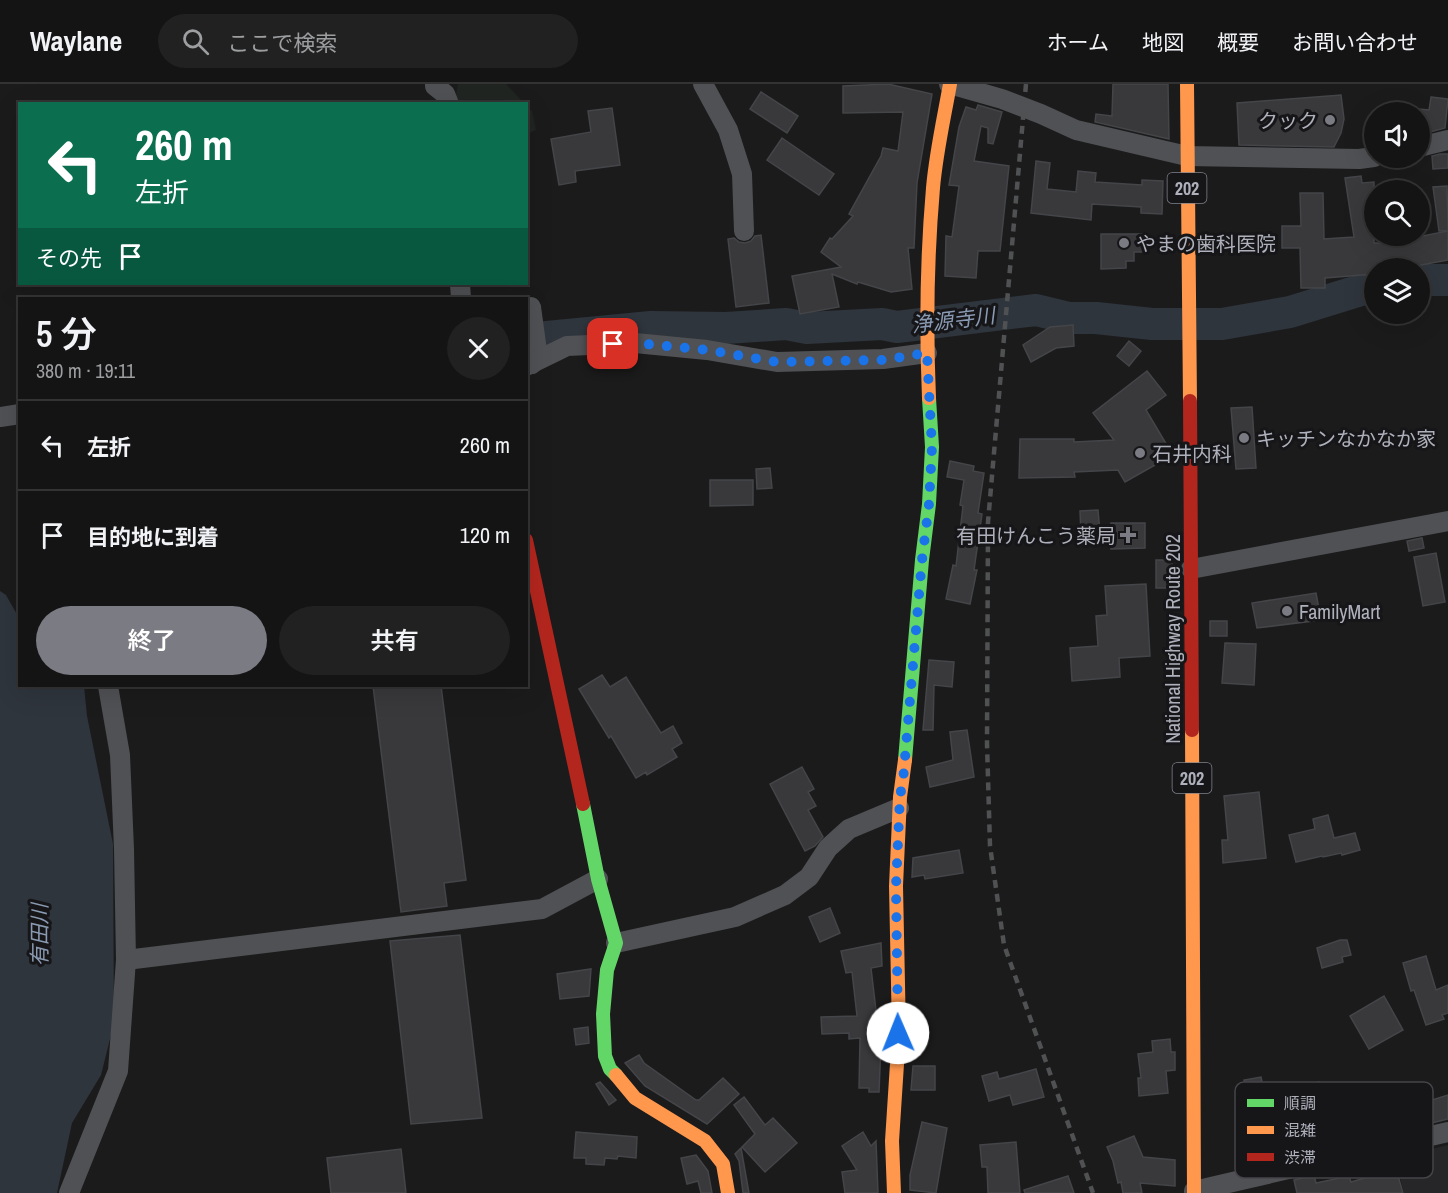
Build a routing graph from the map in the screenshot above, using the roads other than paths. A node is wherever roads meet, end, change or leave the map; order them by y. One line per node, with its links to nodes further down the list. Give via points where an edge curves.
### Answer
1 (435, 84): 5 (street)
2 (703, 84): 10 (street, via 728,130 741,174)
3 (949, 84): 8 (street, via 1002,99 1076,130); 12 (main road, via 933,186)
4 (1187, 84): 8 (main road, National Highway Route 202 / 202)
5 (448, 102)
6 (1448, 140): 7 (street)
7 (1430, 144)
8 (1187, 156): 9 (street); 18 (main road, National Highway Route 202 / 202)
9 (1364, 158)
10 (744, 231)
11 (529, 308): 13 (street)
12 (927, 353): 13 (street, via 883,360 777,362 635,343 567,345); 20 (main road, via 931,470)
13 (532, 360)
14 (18, 414): 15 (street)
15 (0, 417)
16 (1448, 521): 18 (street)
17 (528, 549): 21 (main road)
18 (1191, 569): 27 (main road, National Highway Route 202 / 202)
19 (108, 687): 23 (street, via 120,755)
20 (899, 808): 22 (street, via 849,829 828,848 809,877 785,895 735,917); 30 (main road)
21 (598, 879): 22 (main road); 23 (street, via 542,909)
22 (616, 943): 29 (main road, via 607,970 604,1056 610,1069 636,1098 705,1142 723,1164)
23 (126, 960): 28 (street, via 118,1071)
24 (1448, 1132): 25 (street)
25 (1433, 1136)
26 (1253, 1178): 27 (street)
27 (1194, 1192)
28 (69, 1193)
29 (728, 1193)
30 (894, 1193)

